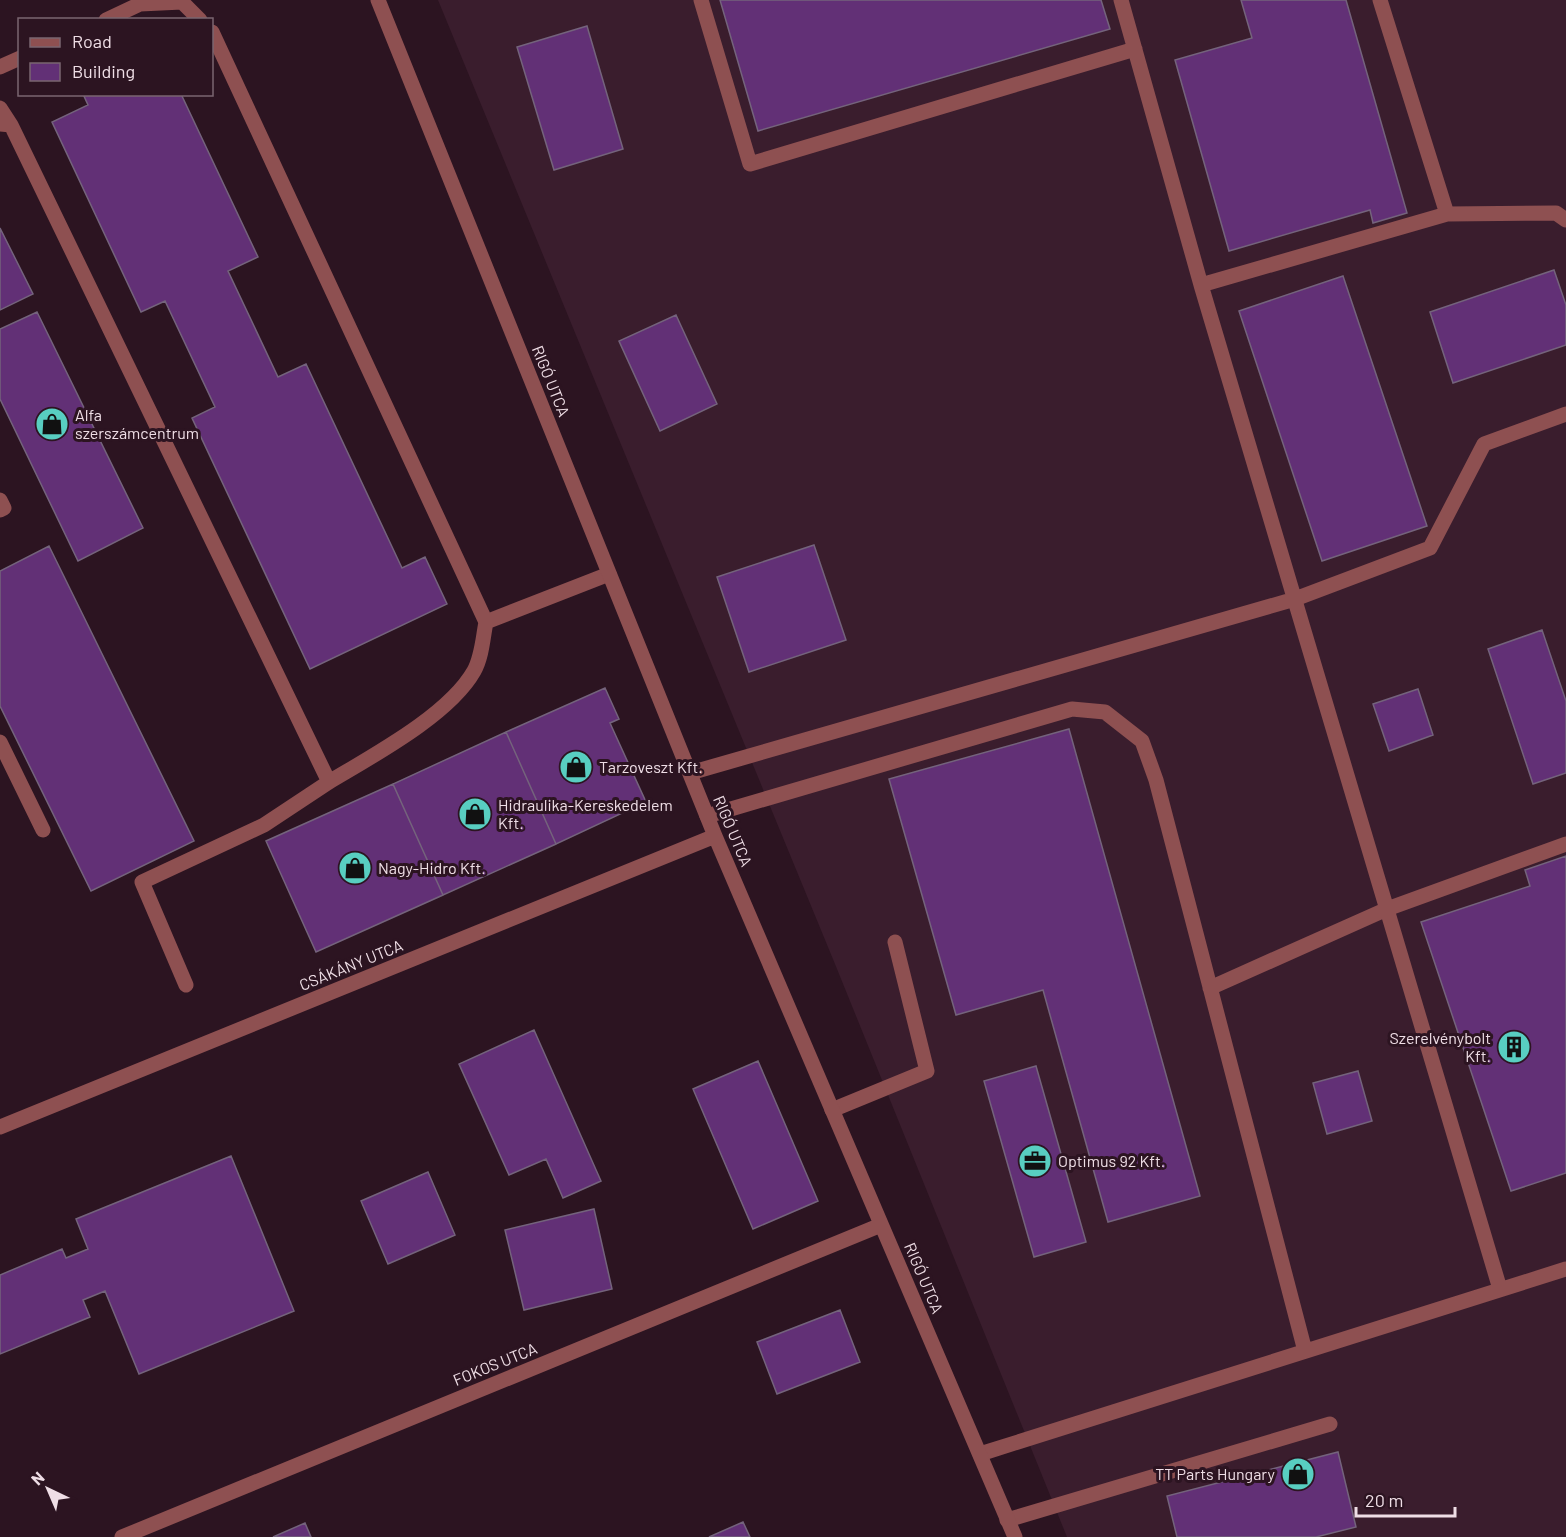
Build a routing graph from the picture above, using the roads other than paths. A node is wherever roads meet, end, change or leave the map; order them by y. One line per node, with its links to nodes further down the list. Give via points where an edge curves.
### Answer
1 (378, 0): 20 (street, RIGÓ UTCA)
2 (701, 0): 9 (street, via 750,164)
3 (1121, 0): 9 (street)
4 (1380, 0): 14 (street)
5 (183, 1): 6 (street, via 140,4); 7 (street)
6 (110, 18)
7 (198, 18)
8 (213, 34): 22 (street)
9 (1134, 49): 16 (street)
10 (18, 59): 11 (street)
11 (0, 67)
12 (0, 108): 13 (street)
13 (6, 124): 25 (street)
14 (1447, 214): 15 (street, via 1556,213); 16 (street)
15 (1566, 220)
16 (1200, 285): 21 (street)
17 (1566, 414): 21 (street, via 1484,444 1430,548)
18 (0, 500): 19 (street, via 4,508)
19 (0, 510)
20 (609, 574): 22 (street); 24 (street, RIGÓ UTCA)
21 (1295, 599): 24 (street); 30 (street)
22 (486, 622): 25 (street, via 475,669 454,699)
23 (0, 742): 27 (street)
24 (690, 773): 26 (street, RIGÓ UTCA)
25 (329, 782): 32 (street, via 264,825 142,882)
26 (707, 816): 28 (street, RIGÓ UTCA); 33 (street, via 1072,709 1105,712 1142,741 1156,780)
27 (43, 830)
28 (715, 837): 34 (street, RIGÓ UTCA); 35 (street, CSÁKÁNY UTCA)
29 (1566, 844): 30 (street)
30 (1387, 909): 33 (street); 38 (street)
31 (895, 942): 34 (street, via 927,1071)
32 (186, 985)
33 (1210, 988): 39 (street)
34 (832, 1110): 36 (street, RIGÓ UTCA)
35 (0, 1127)
36 (881, 1225): 41 (street, RIGÓ UTCA); 43 (street, FOKOS UTCA)
37 (1566, 1269): 38 (street)
38 (1500, 1289): 39 (street)
39 (1305, 1351): 41 (street)
40 (1330, 1424): 42 (street)
41 (980, 1454): 42 (street, RIGÓ UTCA)
42 (1008, 1520): 44 (street, RIGÓ UTCA)
43 (122, 1537)
44 (1015, 1537)

